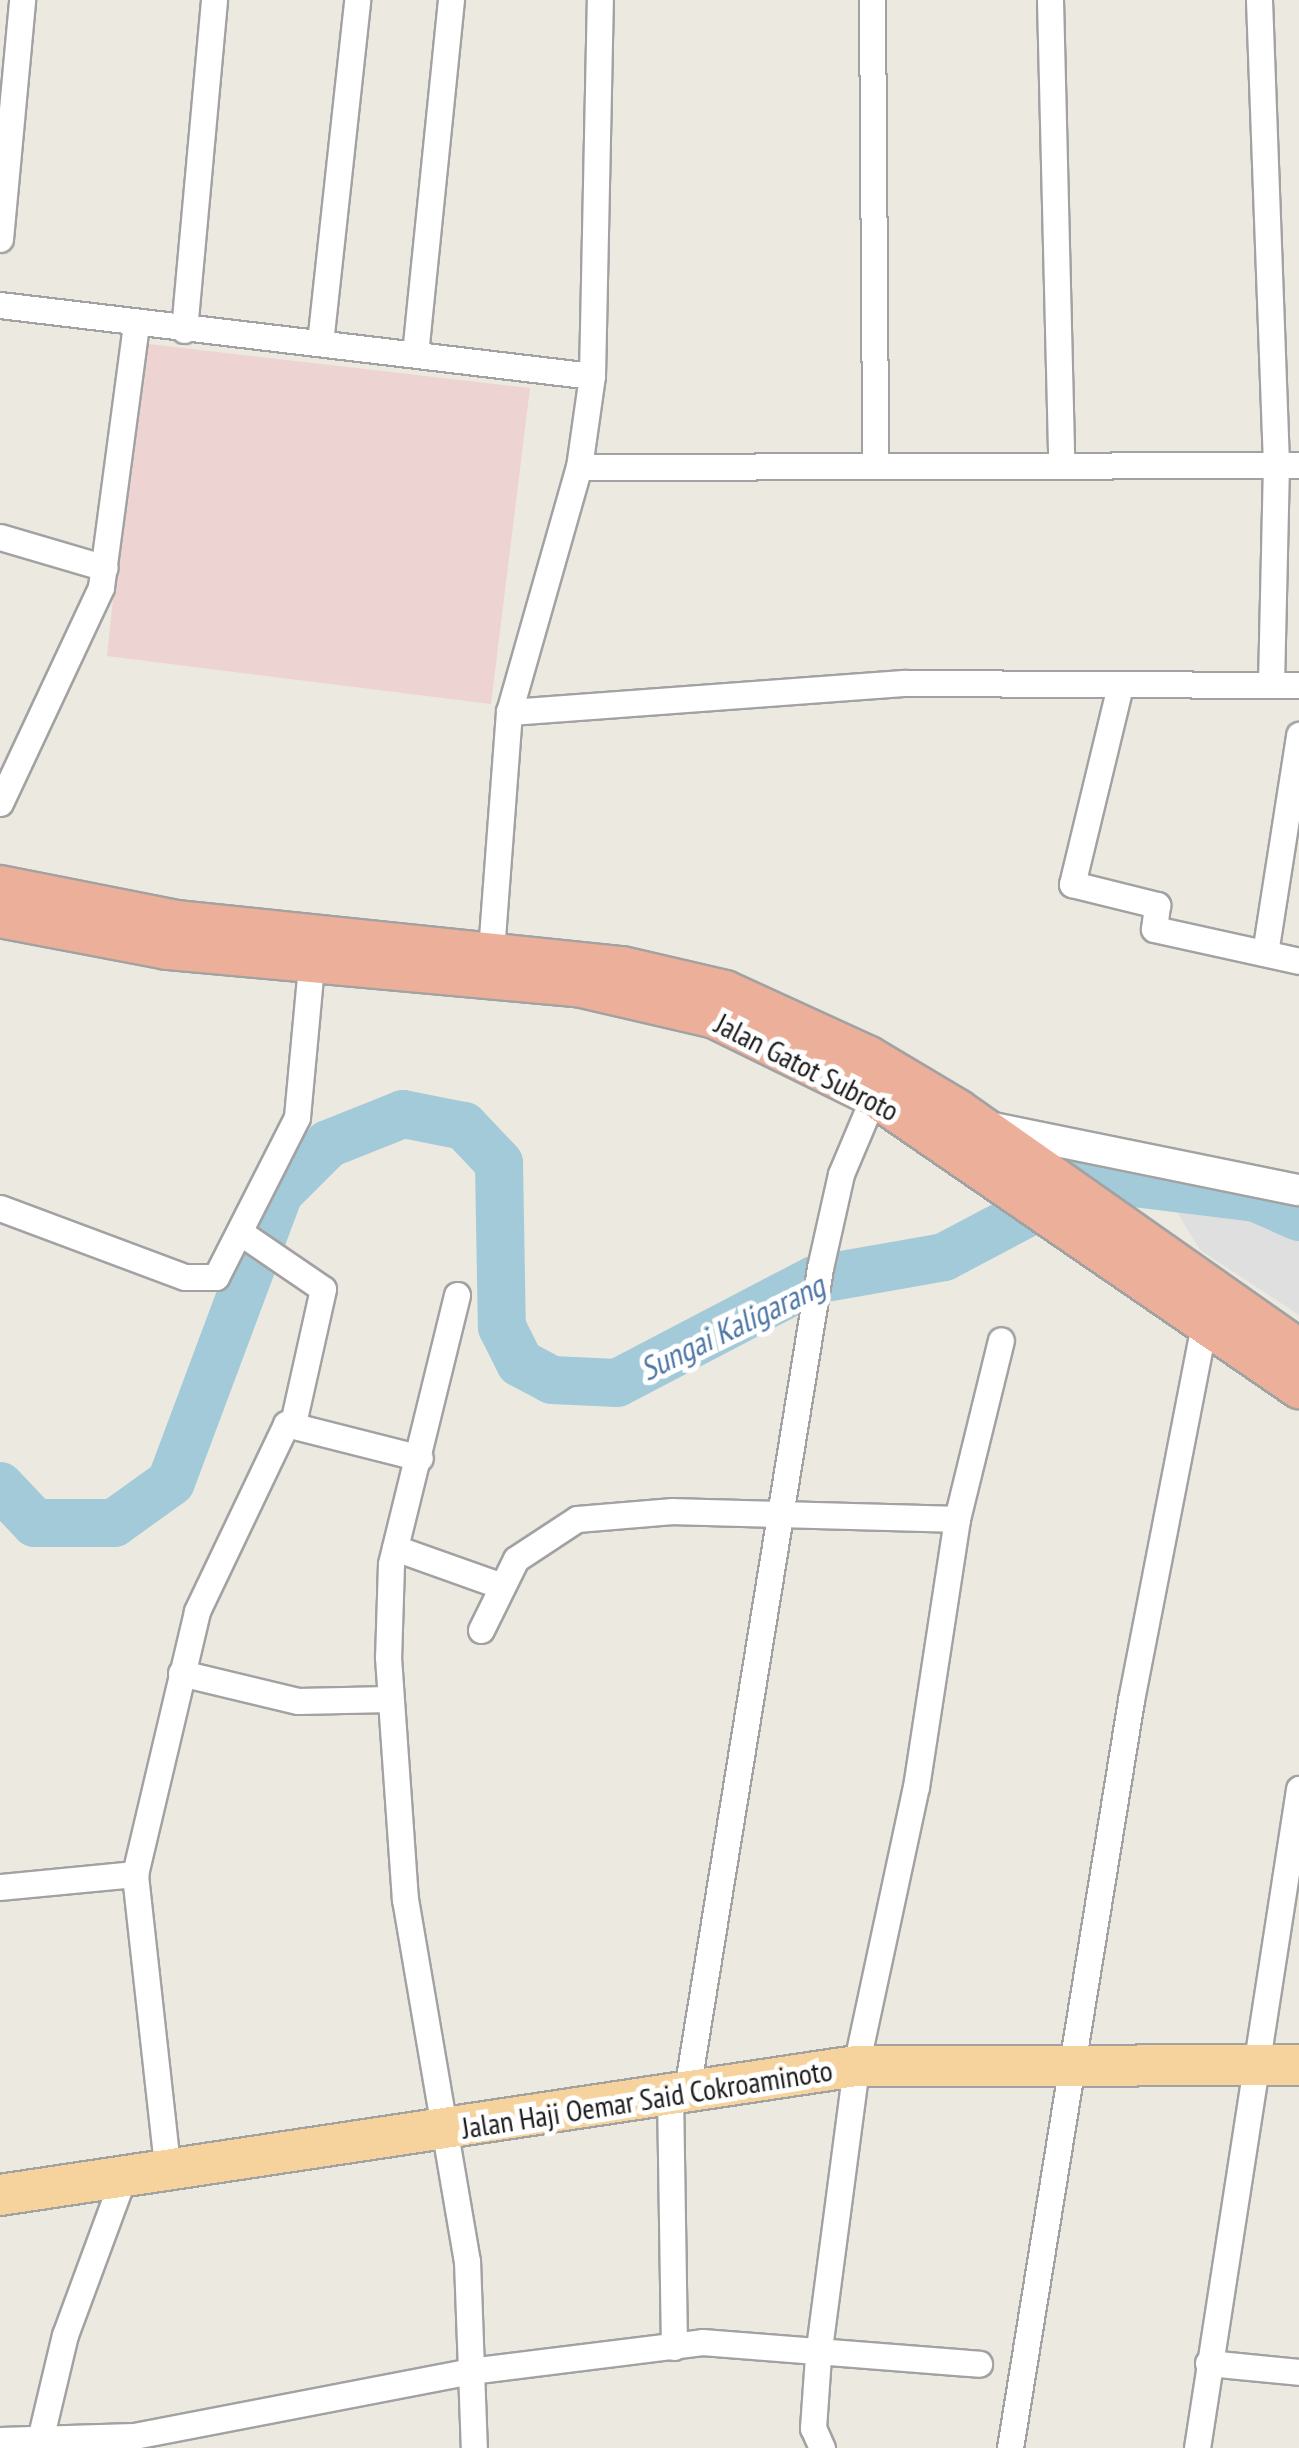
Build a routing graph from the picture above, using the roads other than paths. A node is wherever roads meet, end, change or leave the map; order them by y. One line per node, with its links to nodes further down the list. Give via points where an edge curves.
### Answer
1 (22, 0): 9 (street)
2 (214, 0): 12 (street)
3 (357, 0): 13 (street)
4 (450, 0): 14 (street)
5 (600, 0): 15 (street)
6 (872, 0): 17 (street)
7 (1050, 0): 16 (street)
8 (1260, 0): 18 (street)
9 (0, 240)
10 (0, 304): 11 (street)
11 (136, 326): 12 (street); 21 (street)
12 (184, 330): 13 (street)
13 (320, 343): 14 (street)
14 (416, 354): 15 (street)
15 (592, 376): 19 (street)
16 (1061, 463): 17 (street); 18 (street)
17 (876, 464): 19 (street)
18 (1288, 465): 22 (street)
19 (579, 467): 25 (street)
20 (0, 537): 21 (street)
21 (105, 568): 27 (street)
22 (1271, 684): 23 (street); 24 (street)
23 (1299, 685)
24 (1120, 686): 25 (street, via 904,683); 31 (street, via 1072,884 1157,905 1154,928)
25 (510, 712): 30 (street)
26 (1299, 735): 31 (street)
27 (0, 803)
28 (0, 886): 30 (highway, Jalan Gatot Subroto, via 176,921)
29 (0, 916): 33 (highway, Jalan Gatot Subroto, via 126,944)
30 (491, 951): 35 (highway, Jalan Gatot Subroto, via 622,966 725,992 869,1057)
31 (1265, 953): 32 (street)
32 (1299, 960)
33 (311, 966): 34 (highway, Jalan Gatot Subroto, via 659,1002 762,1038); 38 (street, via 297,1117)
34 (874, 1096): 39 (highway, Jalan Gatot Subroto); 47 (street, via 841,1174 820,1268)
35 (980, 1126): 36 (street); 39 (highway, Jalan Gatot Subroto, via 1060,1187)
36 (1299, 1190)
37 (0, 1208): 38 (street, via 200,1282 224,1268)
38 (241, 1233): 45 (street, via 323,1289)
39 (1117, 1243): 41 (highway, Jalan Gatot Subroto); 43 (highway, Jalan Gatot Subroto)
40 (457, 1295): 46 (street)
41 (1204, 1324): 44 (highway, Jalan Gatot Subroto); 60 (street)
42 (1001, 1340): 48 (street)
43 (1299, 1350)
44 (1299, 1388)
45 (293, 1423): 46 (street); 52 (street, via 207,1584)
46 (420, 1458): 49 (street)
47 (785, 1517): 48 (street); 50 (street, via 577,1519 534,1540); 61 (street)
48 (957, 1520): 59 (street, via 916,1787)
49 (395, 1548): 50 (street); 53 (street)
50 (499, 1585): 51 (street)
51 (481, 1630)
52 (181, 1673): 53 (street, via 298,1701); 55 (street)
53 (390, 1699): 62 (street, via 405,1898)
54 (1299, 1789): 57 (street)
55 (135, 1874): 56 (street); 63 (street)
56 (0, 1887)
57 (1252, 2064): 58 (main road, Jalan Haji Oemar Said Cokroaminoto); 60 (main road, Jalan Haji Oemar Said Cokroaminoto); 68 (street)
58 (1299, 2065)
59 (856, 2066): 60 (main road, Jalan Haji Oemar Said Cokroaminoto); 61 (main road, Jalan Haji Oemar Said Cokroaminoto); 67 (street)
60 (1071, 2066): 76 (street)
61 (679, 2092): 62 (main road, Jalan Haji Oemar Said Cokroaminoto); 66 (street)
62 (438, 2132): 63 (main road, Jalan Haji Oemar Said Cokroaminoto); 70 (street, via 467,2261)
63 (168, 2174): 64 (main road, Jalan Haji Oemar Said Cokroaminoto)
64 (122, 2181): 65 (main road, Jalan Haji Oemar Said Cokroaminoto); 73 (street, via 65,2335)
65 (0, 2195)
66 (674, 2347): 67 (street, via 725,2341); 70 (street)
67 (818, 2356): 69 (street); 74 (street)
68 (1208, 2363): 71 (street); 77 (street)
69 (979, 2364)
70 (470, 2371): 73 (street, via 134,2436); 75 (street)
71 (1299, 2372)
72 (0, 2440): 73 (street)
73 (38, 2443)
74 (818, 2446)
75 (474, 2448)
76 (1010, 2448)
77 (1196, 2448)

